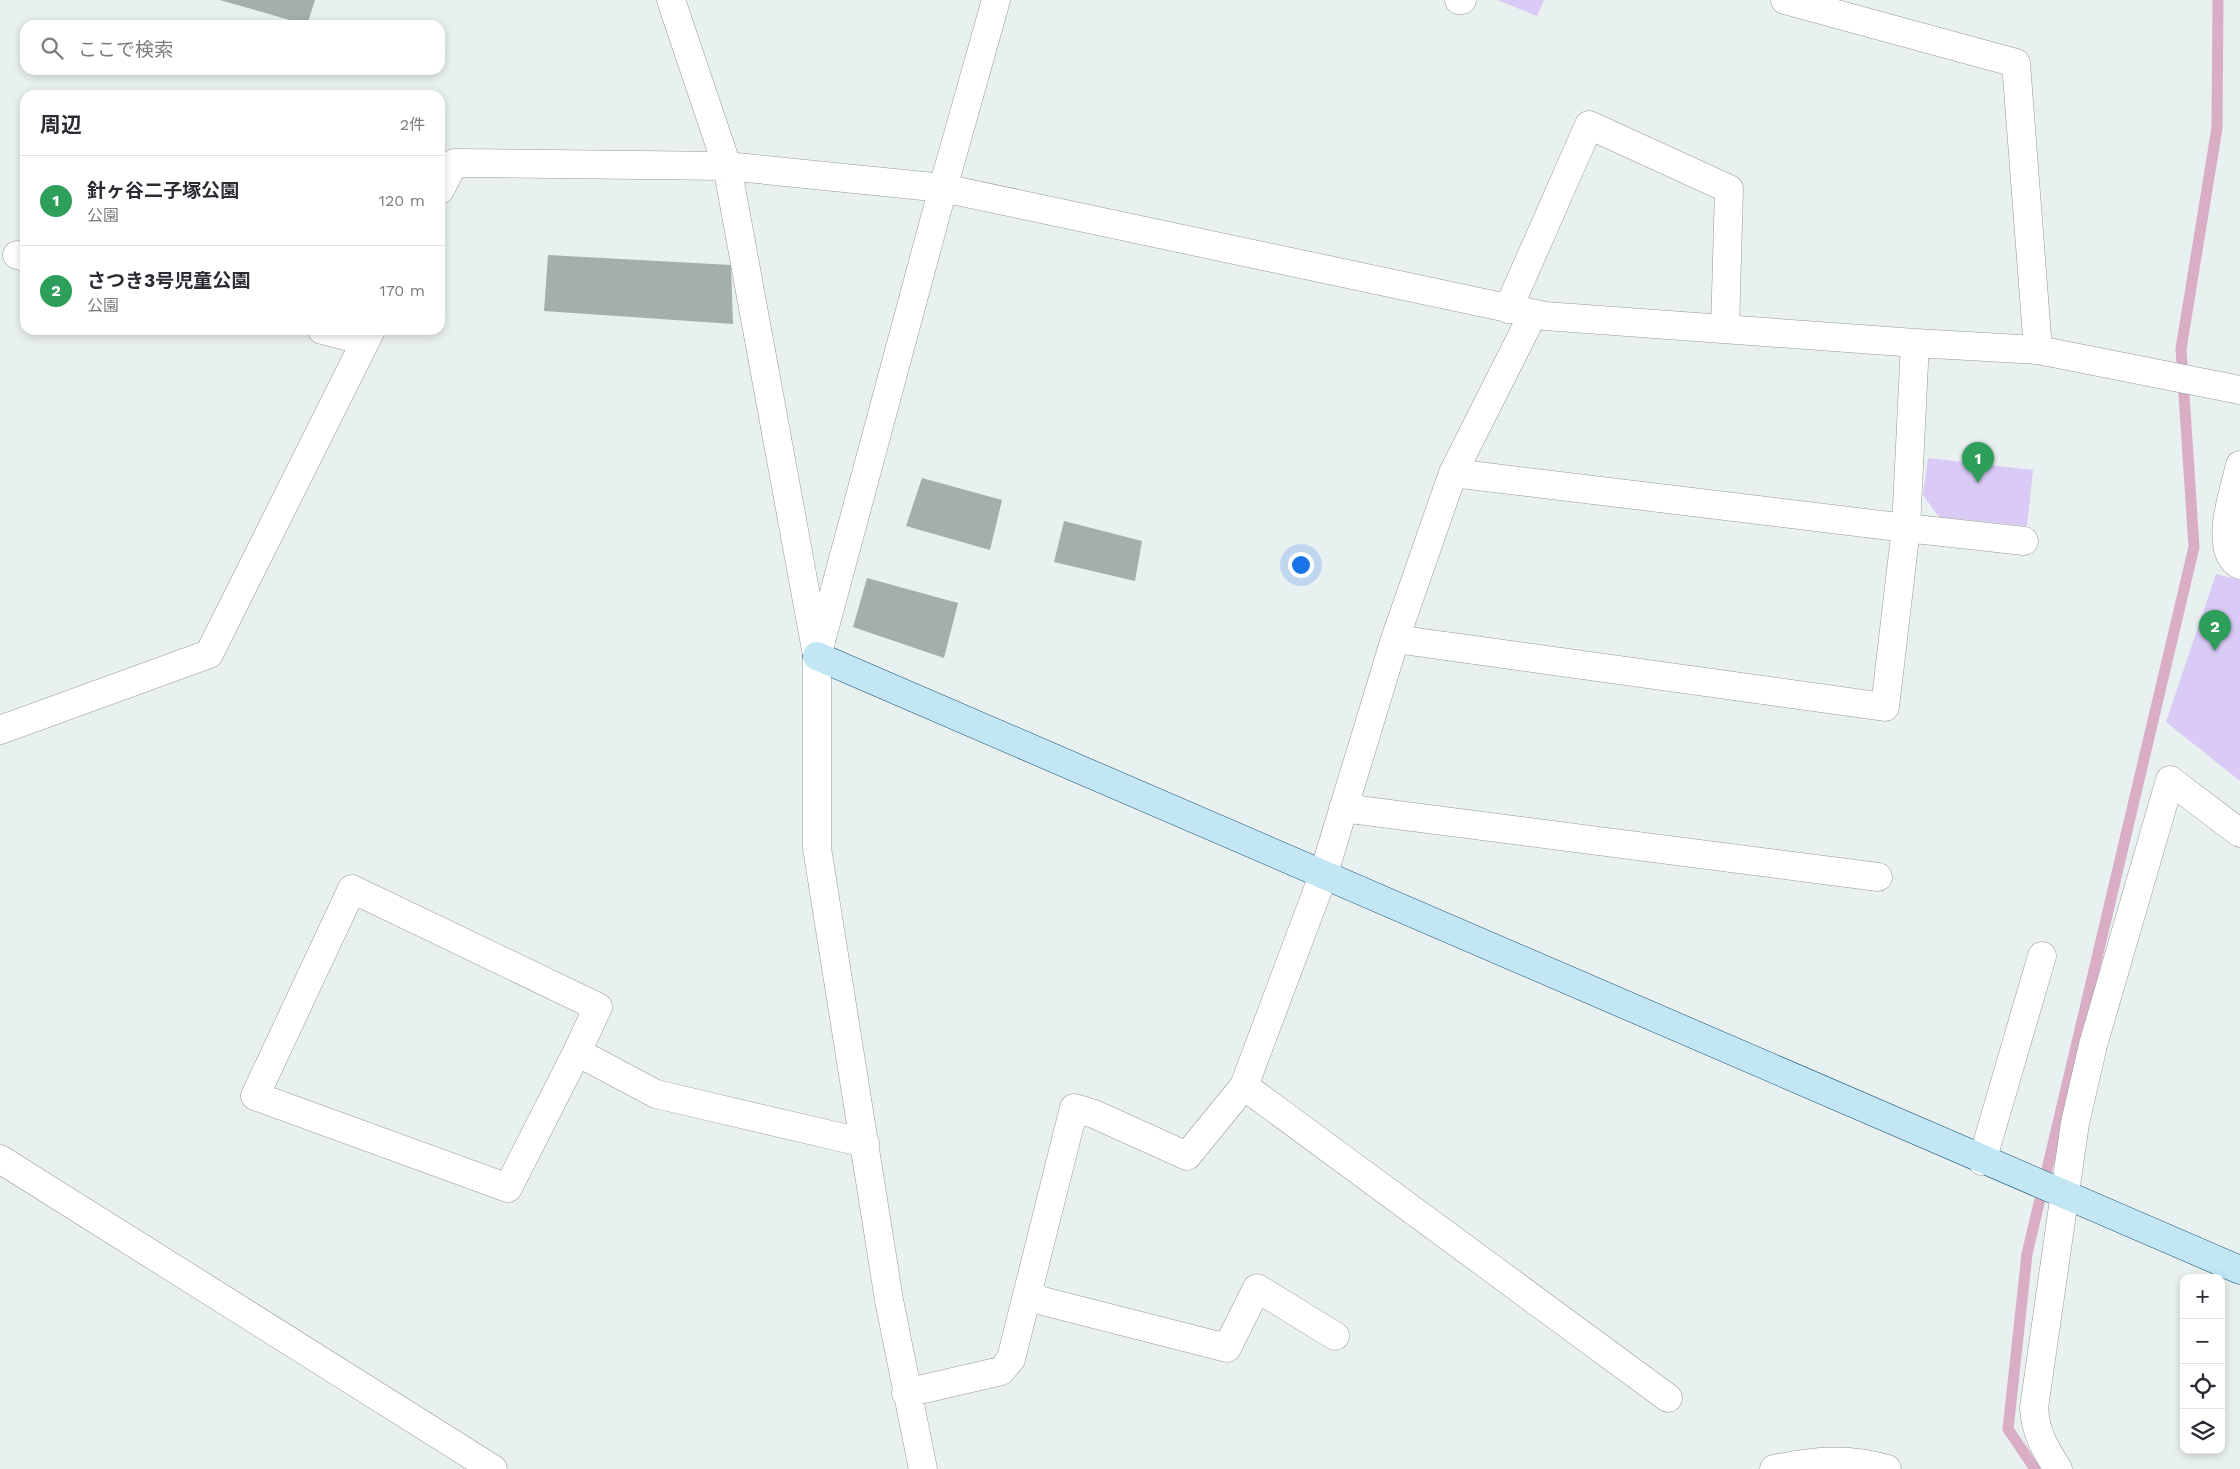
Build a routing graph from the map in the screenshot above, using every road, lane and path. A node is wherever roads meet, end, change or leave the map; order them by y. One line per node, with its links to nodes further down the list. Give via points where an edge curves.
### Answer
1 (671, 0): 4 (street)
2 (996, 0): 6 (street)
3 (1784, 0): 11 (street, via 2016,63)
4 (727, 166): 5 (street, via 454,163); 6 (street); 19 (street)
5 (445, 180)
6 (943, 188): 7 (street); 19 (street)
7 (1520, 311): 8 (street); 8 (street, via 1589,126 1729,189); 14 (street)
8 (1725, 329): 10 (street)
9 (368, 335): 20 (street, via 209,654)
10 (1915, 343): 11 (street); 15 (street)
11 (2038, 350): 12 (street)
12 (2240, 390)
13 (2240, 465): 17 (street, via 2226,532 2228,551)
14 (1453, 473): 15 (street); 18 (street)
15 (1906, 528): 16 (street); 18 (street, via 1885,707)
16 (2024, 541)
17 (2240, 565)
18 (1395, 639): 21 (street)
19 (817, 656): 23 (street); 28 (street, via 817,848)
20 (0, 730)
21 (1343, 808): 23 (street); 24 (street)
22 (2240, 833): 31 (street, via 2170,780 2093,1045 2075,1123)
23 (1323, 876): 27 (street); 30 (street)
24 (1878, 877)
25 (2042, 956): 30 (street)
26 (577, 1052): 26 (street, via 598,1007 352,889 255,1096 508,1188); 28 (street, via 656,1094)
27 (1244, 1086): 33 (street, via 1188,1156 1074,1108); 36 (street)
28 (865, 1143): 35 (street)
29 (0, 1159): 37 (street)
30 (1982, 1161): 31 (street)
31 (2064, 1196): 32 (street); 41 (street, via 2034,1408 2041,1441)
32 (2240, 1270)
33 (1027, 1297): 34 (street, via 1228,1348 1257,1288); 35 (street, via 1011,1359 1001,1371)
34 (1335, 1336)
35 (906, 1393): 38 (street)
36 (1668, 1398)
37 (493, 1469)
38 (923, 1469)
39 (1774, 1469): 40 (street, via 1819,1460)
40 (1887, 1469)
41 (2058, 1469)

